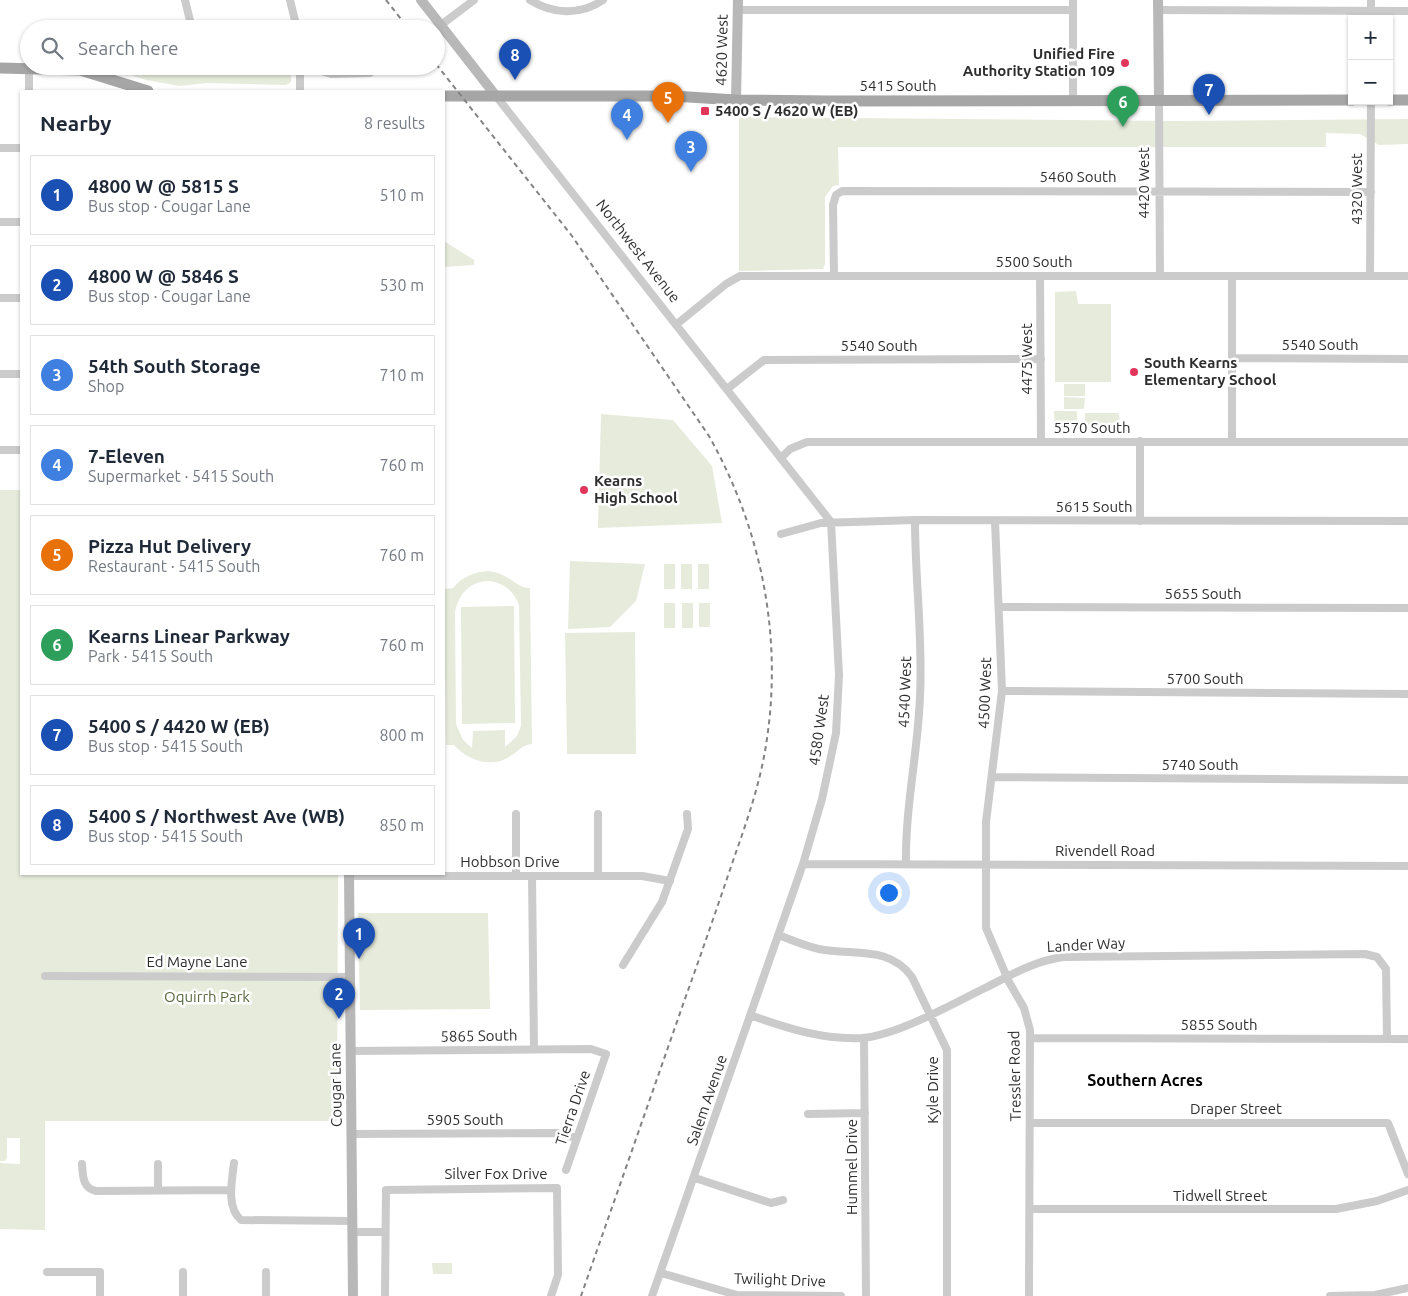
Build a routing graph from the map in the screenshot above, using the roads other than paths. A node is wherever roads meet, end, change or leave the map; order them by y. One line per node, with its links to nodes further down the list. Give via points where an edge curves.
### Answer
1 (185, 0): 14 (street)
2 (290, 0): 15 (street)
3 (421, 0): 16 (main road, Northwest Avenue)
4 (474, 0): 17 (street)
5 (530, 0): 6 (street, via 565,12 586,8)
6 (603, 0)
7 (1073, 0): 11 (street)
8 (1371, 0): 13 (street)
9 (738, 5): 11 (street); 29 (main road, 4620 West)
10 (1158, 5): 13 (street); 34 (main road, 4420 West)
11 (1073, 10): 30 (street)
12 (1408, 11): 13 (street)
13 (1371, 15)
14 (190, 20)
15 (295, 20)
16 (436, 20)
17 (445, 23)
18 (445, 31): 28 (main road, Northwest Avenue)
19 (0, 68): 20 (main road)
20 (20, 68)
21 (29, 75): 24 (street)
22 (96, 75): 25 (main road)
23 (300, 75): 26 (street)
24 (29, 90)
25 (145, 90)
26 (300, 90)
27 (445, 96): 28 (main road, 5415 South)
28 (496, 96): 29 (main road, 5415 South, via 673,96); 50 (street, Northwest Avenue)
29 (736, 100): 30 (main road, 5415 South)
30 (1072, 100): 34 (main road, 5415 South)
31 (1348, 100): 34 (main road, 5415 South)
32 (1393, 100): 33 (main road)
33 (1408, 100)
34 (1159, 101): 38 (street, 4420 West)
35 (1371, 105): 39 (street, 4320 West)
36 (0, 148): 37 (street)
37 (20, 148)
38 (1159, 190): 39 (street, 5460 South); 42 (street, 5460 South, via 839,192 834,200); 44 (street, 4420 West)
39 (1371, 192): 46 (street, 4320 West)
40 (0, 222): 41 (street)
41 (20, 222)
42 (834, 276): 43 (street, 5500 South); 50 (street, 5500 South, via 740,276)
43 (1040, 276): 44 (street, 5500 South); 53 (street, 4475 West)
44 (1160, 276): 45 (street, 5500 South)
45 (1232, 276): 46 (street, 5500 South); 51 (street)
46 (1370, 276): 47 (street, 5500 South)
47 (1408, 276)
48 (0, 298): 49 (street)
49 (20, 298)
50 (676, 324): 56 (street, Northwest Avenue)
51 (1232, 358): 52 (street, 5540 South); 59 (street)
52 (1408, 358)
53 (1041, 359): 56 (street, 5540 South, via 764,360); 57 (street, 4475 West)
54 (0, 374): 55 (street)
55 (20, 374)
56 (727, 389): 63 (street, Northwest Avenue)
57 (1041, 441): 58 (street, 5570 South); 63 (street, 5570 South, via 807,442)
58 (1140, 441): 59 (street, 5570 South); 65 (street)
59 (1232, 442): 60 (street, 5570 South)
60 (1408, 442)
61 (0, 450): 62 (street)
62 (20, 450)
63 (781, 458): 68 (street, Northwest Avenue)
64 (915, 520): 66 (street, 5615 South); 68 (street, 5615 South); 80 (street, 4540 West, via 921,674 919,719 906,819)
65 (1140, 520): 66 (street, 5615 South); 67 (street, 5615 South)
66 (995, 521): 70 (street, 4500 West)
67 (1408, 521)
68 (831, 522): 69 (street, 5615 South); 79 (street, 4580 West, via 839,675 836,733 822,799)
69 (781, 534)
70 (999, 607): 71 (street, 5655 South); 72 (street, 4500 West)
71 (1408, 608)
72 (1002, 692): 73 (street, 5700 South); 74 (street, 4500 West)
73 (1408, 694)
74 (992, 777): 75 (street, 5740 South); 81 (street, 4500 West, via 986,822)
75 (1408, 780)
76 (516, 814): 85 (street)
77 (598, 814): 87 (street)
78 (687, 814): 88 (street, via 688,829)
79 (803, 864): 80 (street, Rivendell Road); 89 (street, 4580 West)
80 (906, 864): 81 (street, Rivendell Road)
81 (986, 865): 82 (street, Rivendell Road); 92 (street, Tressler Road, via 986,928)
82 (1408, 866)
83 (349, 875): 84 (street, Hobbson Drive); 93 (main road, Cougar Lane)
84 (434, 875): 85 (street, Hobbson Drive)
85 (516, 876): 86 (street, Hobbson Drive)
86 (532, 876): 87 (street, Hobbson Drive); 100 (street)
87 (598, 876): 88 (street, Hobbson Drive, via 654,876)
88 (670, 881): 90 (street, via 658,911)
89 (778, 935): 94 (street, Salem Avenue); 95 (street, Kyle Drive, via 819,949 883,954 892,958 912,976)
90 (623, 965)
91 (45, 976): 93 (street, Ed Mayne Lane)
92 (1006, 976): 95 (street, Lander Way); 97 (street, Tressler Road, via 1024,1008); 99 (street, Lander Way, via 1044,960 1063,957 1365,954 1381,961 1387,975)
93 (350, 977): 101 (main road, Cougar Lane)
94 (750, 1015): 96 (street, Lander Way, via 812,1034); 113 (street, Salem Avenue)
95 (929, 1015): 96 (street, Lander Way); 136 (street, Kyle Drive, via 946,1050)
96 (864, 1038): 103 (street, Hummel Drive)
97 (1030, 1038): 99 (street, 5855 South); 105 (street, Tressler Road)
98 (1408, 1038): 99 (street, 5855 South)
99 (1387, 1039)
100 (534, 1049): 101 (street, 5865 South); 102 (street, 5865 South, via 591,1049)
101 (350, 1051): 106 (main road, Cougar Lane)
102 (606, 1054): 107 (street, Tierra Drive)
103 (865, 1113): 104 (street); 135 (street, Hummel Drive)
104 (808, 1114)
105 (1030, 1123): 112 (street, Draper Street, via 1388,1123); 118 (street, Tressler Road)
106 (352, 1134): 107 (street, 5905 South, via 556,1133); 119 (main road, Cougar Lane)
107 (577, 1138): 111 (street, Tierra Drive)
108 (234, 1163): 115 (street)
109 (82, 1164): 114 (street, via 87,1187 96,1191)
110 (158, 1164): 114 (street)
111 (566, 1170)
112 (1408, 1174)
113 (695, 1178): 117 (street, via 771,1203); 125 (street, Salem Avenue)
114 (158, 1190): 115 (street)
115 (231, 1190): 119 (street, via 234,1212 241,1220)
116 (1408, 1190): 118 (street, Tidwell Street, via 1370,1203 1336,1209)
117 (783, 1200)
118 (1030, 1209): 137 (street, Tressler Road)
119 (352, 1221): 120 (main road, Cougar Lane)
120 (352, 1232): 121 (street); 130 (main road, Cougar Lane)
121 (384, 1232): 131 (street); 132 (street, Silver Fox Drive, via 386,1190 557,1188 558,1275)
122 (47, 1272): 127 (street, via 100,1272)
123 (182, 1272): 128 (street)
124 (266, 1272): 129 (street)
125 (661, 1273): 133 (street, Salem Avenue); 134 (street, Twilight Drive, via 736,1295)
126 (1408, 1288): 138 (street, via 1375,1295)
127 (100, 1296)
128 (183, 1296)
129 (266, 1296)
130 (353, 1296)
131 (385, 1296)
132 (551, 1296)
133 (652, 1296)
134 (841, 1296)
135 (866, 1296)
136 (947, 1296)
137 (1029, 1296)
138 (1330, 1296)

